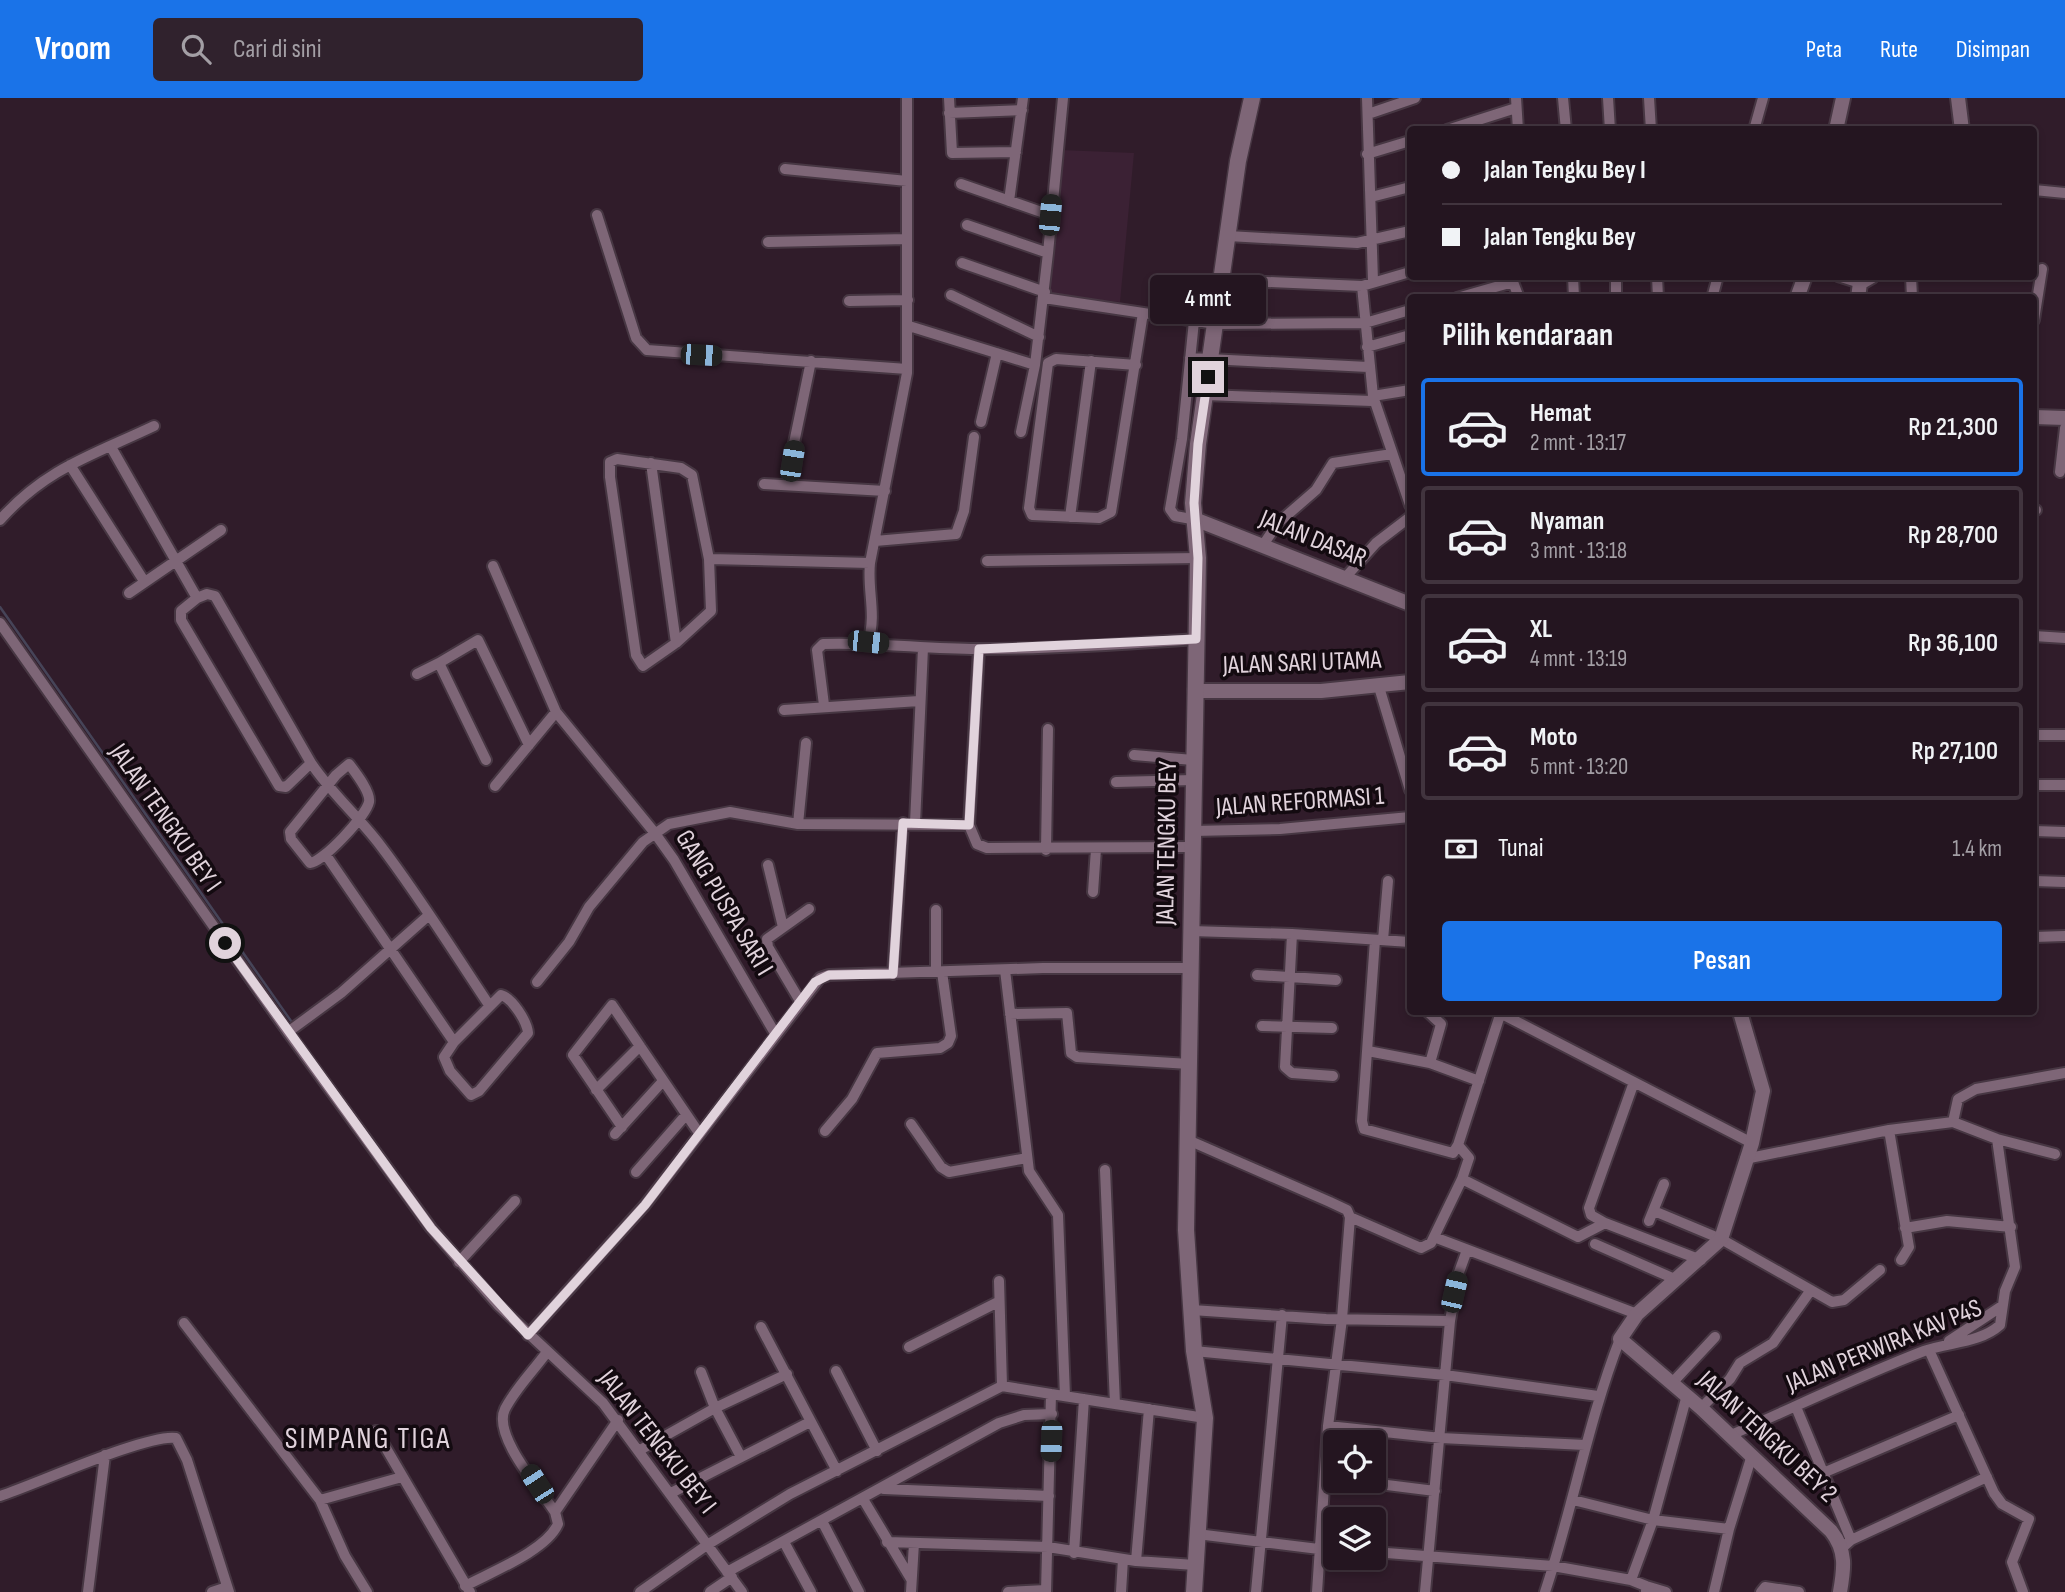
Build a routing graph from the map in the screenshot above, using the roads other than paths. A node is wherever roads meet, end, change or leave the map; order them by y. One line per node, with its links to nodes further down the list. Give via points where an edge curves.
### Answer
1 (907, 98): 29 (street)
2 (949, 98): 15 (street)
3 (1063, 98): 37 (street)
4 (1252, 98): 40 (main road, JALAN TENGKU BEY)
5 (1367, 98): 16 (street)
6 (1415, 98): 16 (street)
7 (1563, 98): 19 (street)
8 (1608, 98): 20 (street)
9 (1649, 98): 21 (street)
10 (1763, 98): 22 (street)
11 (1843, 98): 23 (street)
12 (1958, 98): 24 (street)
13 (1516, 103): 17 (street); 18 (street)
14 (1023, 104): 15 (street); 26 (street)
15 (950, 113): 26 (street, via 952,153)
16 (1368, 114): 27 (street)
17 (1457, 126)
18 (1518, 126)
19 (1566, 126)
20 (1610, 126)
21 (1651, 126)
22 (1755, 126)
23 (1837, 126)
24 (1962, 126)
25 (1407, 142): 27 (street)
26 (1016, 152): 35 (street)
27 (1367, 154): 34 (street)
28 (785, 169): 29 (street)
29 (907, 181): 41 (street)
30 (961, 184): 35 (street)
31 (1407, 188): 34 (street)
32 (2037, 190): 33 (street)
33 (2065, 193)
34 (1371, 197): 43 (street)
35 (1009, 201): 37 (street)
36 (597, 215): 69 (street, via 636,338 647,350)
37 (1050, 215): 44 (street)
38 (967, 225): 44 (street)
39 (1407, 232): 43 (street)
40 (1228, 236): 43 (street); 48 (main road, JALAN TENGKU BEY)
41 (907, 239): 42 (street); 55 (street)
42 (768, 242)
43 (1370, 242): 49 (street)
44 (1048, 253): 54 (street)
45 (962, 262): 54 (street)
46 (2042, 269): 57 (street)
47 (1407, 273): 49 (street)
48 (1222, 280): 50 (street); 62 (main road, JALAN TENGKU BEY)
49 (1373, 281): 50 (street)
50 (1362, 286): 61 (street)
51 (1481, 294): 52 (street, via 1513,282)
52 (1518, 294)
53 (951, 295): 65 (street)
54 (1044, 295): 59 (street); 65 (street)
55 (908, 300): 56 (street); 63 (street)
56 (849, 301)
57 (2037, 301)
58 (1407, 311): 61 (street)
59 (1143, 313): 60 (street); 73 (street)
60 (1194, 321): 62 (street); 68 (street)
61 (1365, 323): 62 (street); 66 (street)
62 (1216, 324): 70 (main road, JALAN TENGKU BEY)
63 (909, 326): 67 (street); 75 (street)
64 (1407, 335): 66 (street)
65 (1039, 337): 72 (street)
66 (1367, 346): 74 (street)
67 (997, 353): 72 (street); 81 (street)
68 (1190, 358): 70 (street); 98 (street, via 1170,509 1175,516)
69 (811, 360): 75 (street); 92 (street)
70 (1211, 360): 74 (street); 77 (main road, JALAN TENGKU BEY)
71 (1091, 361): 73 (street); 95 (street); 95 (street, via 1052,359 1047,367 1029,508 1034,516)
72 (1035, 365): 84 (street)
73 (1136, 365): 95 (street, via 1111,512 1106,517)
74 (1368, 367): 78 (street)
75 (908, 369): 93 (street)
76 (1407, 390): 78 (street)
77 (1205, 395): 78 (street, via 1372,401); 98 (main road, JALAN TENGKU BEY, via 1194,503)
78 (1373, 396): 87 (street)
79 (2037, 417): 80 (street)
80 (2065, 418)
81 (981, 422)
82 (154, 426): 86 (street)
83 (2065, 428): 90 (street)
84 (1021, 432)
85 (974, 437): 100 (street, via 964,511 956,534)
86 (111, 447): 89 (street); 104 (street)
87 (1392, 454): 94 (street); 101 (street, via 1334,463 1316,490 1278,523)
88 (651, 463): 103 (street, via 681,468 692,475); 118 (street); 118 (street, via 617,459 610,465 638,662 646,665)
89 (70, 465): 97 (street, via 37,482); 109 (street)
90 (2060, 472)
91 (764, 484): 92 (street)
92 (790, 485): 93 (street)
93 (886, 491): 100 (street)
94 (1407, 496)
95 (1070, 517)
96 (1407, 519): 108 (street, via 1376,543)
97 (0, 520)
98 (1197, 520): 101 (street, JALAN DASAR); 102 (main road, JALAN TENGKU BEY)
99 (221, 530): 104 (street)
100 (875, 541): 106 (street)
101 (1263, 545): 108 (street, JALAN DASAR)
102 (1198, 558): 105 (street); 116 (main road, JALAN TENGKU BEY)
103 (709, 559): 106 (street); 118 (street, via 711,611)
104 (173, 561): 109 (street); 111 (street)
105 (987, 561)
106 (870, 563): 117 (street, via 868,581 874,607)
107 (493, 566): 129 (street, GANG PUSPA SARI I)
108 (1343, 579): 112 (street, JALAN DASAR)
109 (144, 581): 110 (street)
110 (129, 593)
111 (197, 598): 138 (street, via 215,596); 138 (street, via 181,611 181,620 279,786 286,787)
112 (1407, 603)
113 (0, 622): 193 (street, JALAN TENGKU BEY I)
114 (2037, 636): 115 (street)
115 (2065, 638)
116 (1196, 639): 120 (street); 125 (main road, JALAN TENGKU BEY)
117 (868, 642): 119 (street); 127 (street, via 818,647)
118 (676, 643)
119 (923, 648): 120 (street); 126 (street)
120 (979, 649): 151 (street)
121 (439, 663): 122 (street); 134 (street, via 478,640); 136 (street)
122 (417, 674)
123 (1407, 682): 124 (street, JALAN SARI UTAMA)
124 (1379, 687): 125 (street, JALAN SARI UTAMA); 140 (street)
125 (1195, 691): 137 (main road, JALAN TENGKU BEY)
126 (919, 701): 127 (street); 149 (street)
127 (824, 705): 128 (street)
128 (784, 710)
129 (556, 712): 134 (street); 153 (street, GANG PUSPA SARI I)
130 (1048, 729): 157 (street)
131 (2037, 735): 132 (street)
132 (2065, 735)
133 (806, 743): 150 (street)
134 (528, 745): 145 (street)
135 (1134, 755): 137 (street)
136 (485, 760)
137 (1193, 760): 139 (main road, JALAN TENGKU BEY)
138 (311, 763): 144 (street)
139 (1193, 780): 141 (street); 155 (main road, JALAN TENGKU BEY)
140 (1407, 780)
141 (1116, 782)
142 (2037, 785): 143 (street)
143 (2065, 785)
144 (327, 786): 147 (street); 147 (street, via 348,764 369,797); 158 (street, via 290,835 310,863)
145 (495, 786)
146 (1407, 817): 155 (street, JALAN REFORMASI 1)
147 (360, 819): 158 (street); 166 (street)
148 (903, 823): 149 (street); 150 (street); 178 (street)
149 (915, 823): 151 (street)
150 (798, 824): 153 (street, via 730,812 685,820)
151 (969, 825): 157 (street, JALAN REFORMASI 1, via 982,847)
152 (2037, 831): 154 (street)
153 (654, 832): 182 (street, via 589,907 569,943); 194 (street, GANG PUSPA SARI I)
154 (2065, 832)
155 (1192, 839): 156 (street, JALAN REFORMASI 1); 168 (main road, JALAN TENGKU BEY)
156 (1096, 849): 157 (street, JALAN REFORMASI 1); 163 (street)
157 (1046, 850)
158 (326, 855): 174 (street)
159 (768, 865): 167 (street)
160 (1388, 881): 172 (street)
161 (2037, 881): 162 (street)
162 (2065, 882)
163 (1093, 892)
164 (809, 909): 167 (street)
165 (936, 911): 177 (street)
166 (429, 915): 174 (street); 184 (street)
167 (783, 927): 183 (street, via 766,943)
168 (1191, 932): 169 (street); 175 (main road, JALAN TENGKU BEY)
169 (1292, 934): 172 (street); 180 (street)
170 (2065, 936): 171 (street)
171 (2037, 937)
172 (1379, 940): 173 (street); 197 (street)
173 (1407, 942)
174 (390, 950): 193 (street); 195 (street)
175 (1189, 968): 176 (street); 199 (main road, JALAN TENGKU BEY)
176 (1005, 970): 177 (street); 185 (street)
177 (939, 972): 178 (street); 210 (street, via 951,1036 948,1043 940,1048 877,1053 852,1100)
178 (893, 974): 183 (street, via 825,976)
179 (1257, 975): 180 (street)
180 (1291, 979): 181 (street); 191 (street)
181 (1336, 979)
182 (537, 982)
183 (800, 1001): 194 (street)
184 (489, 1005): 195 (street); 195 (street, via 505,995 529,1029 474,1095 466,1092 446,1063 444,1057)
185 (1010, 1014): 199 (street, via 1067,1013 1071,1053 1077,1058); 217 (street)
186 (1431, 1015): 198 (street, via 1441,1024)
187 (1500, 1015): 202 (street)
188 (1507, 1015): 204 (street)
189 (1741, 1015): 214 (street, via 1762,1091)
190 (1262, 1026): 191 (street)
191 (1288, 1027): 192 (street); 201 (street, via 1288,1072)
192 (1332, 1028)
193 (288, 1032): 234 (street, JALAN TENGKU BEY I)
194 (776, 1035): 211 (street)
195 (454, 1042)
196 (640, 1046): 203 (street); 205 (street); 205 (street, via 612,1005 573,1050)
197 (1368, 1051): 198 (street); 215 (street, via 1364,1129 1450,1153)
198 (1430, 1063): 202 (street)
199 (1189, 1064): 213 (main road, JALAN TENGKU BEY)
200 (2065, 1073): 207 (street, via 1976,1089 1958,1100)
201 (1333, 1076)
202 (1479, 1081): 215 (street)
203 (663, 1082): 205 (street, via 618,1130); 206 (street)
204 (1634, 1082): 214 (street); 225 (street, via 1589,1208 1591,1215)
205 (596, 1090)
206 (685, 1116): 211 (street); 220 (street)
207 (1954, 1122): 209 (street); 212 (street)
208 (911, 1124): 217 (street, via 949,1172)
209 (1889, 1130): 218 (street); 227 (street)
210 (825, 1132)
211 (699, 1133): 248 (street, via 645,1205)
212 (1997, 1139): 216 (street); 226 (street)
213 (1188, 1140): 224 (street, via 1347,1210); 241 (main road, JALAN TENGKU BEY, via 1186,1230)
214 (1752, 1143): 218 (street)
215 (1458, 1145): 221 (street, via 1469,1158)
216 (2055, 1154)
217 (1027, 1158): 266 (street, via 1033,1181 1058,1215)
218 (1745, 1158): 229 (street)
219 (1105, 1170): 269 (street)
220 (636, 1172)
221 (1462, 1179): 225 (street, via 1573,1237); 228 (street)
222 (1664, 1184): 229 (street, via 1651,1216)
223 (515, 1200): 234 (street)
224 (1350, 1217): 228 (street, via 1420,1248); 244 (street)
225 (1605, 1223): 233 (street)
226 (2011, 1227): 227 (street, via 1947,1222); 240 (street, via 2015,1274)
227 (1905, 1228): 232 (street, via 1909,1247)
228 (1434, 1237): 231 (street)
229 (1721, 1239): 233 (street); 238 (street)
230 (1595, 1244): 236 (street)
231 (1467, 1250): 242 (street); 245 (street)
232 (1901, 1259)
233 (1701, 1260): 236 (street)
234 (459, 1262): 248 (street, JALAN TENGKU BEY I)
235 (1880, 1270): 238 (street, via 1838,1303)
236 (1677, 1280): 242 (street)
237 (999, 1281): 239 (street)
238 (1811, 1290): 272 (street, via 1773,1343 1740,1363)
239 (999, 1302): 252 (street); 263 (street)
240 (2002, 1306): 251 (street); 251 (street, JALAN PERWIRA KAV P4S, via 2000,1325 1993,1331)
241 (1192, 1310): 243 (street); 254 (main road, JALAN TENGKU BEY)
242 (1637, 1314): 250 (street)
243 (1282, 1315): 244 (street); 256 (street)
244 (1342, 1319): 245 (street); 257 (street)
245 (1450, 1321): 261 (street)
246 (184, 1323): 302 (street)
247 (761, 1327): 260 (street)
248 (528, 1335): 255 (street, JALAN TENGKU BEY I)
249 (1715, 1337): 262 (street)
250 (1620, 1339): 262 (street, JALAN TENGKU BEY 2); 267 (street)
251 (1941, 1346): 253 (street, JALAN PERWIRA KAV P4S)
252 (909, 1347)
253 (1928, 1350): 270 (street, JALAN PERWIRA KAV P4S); 275 (street)
254 (1194, 1351): 256 (street); 276 (main road, JALAN TENGKU BEY)
255 (547, 1352): 277 (street, JALAN TENGKU BEY I); 304 (street, via 505,1409 502,1423 510,1448)
256 (1276, 1358): 257 (street); 312 (street)
257 (1335, 1364): 261 (street); 279 (street)
258 (836, 1371): 286 (street)
259 (701, 1372): 271 (street)
260 (787, 1374): 271 (street); 278 (street)
261 (1445, 1375): 267 (street); 283 (street)
262 (1672, 1382): 265 (street, JALAN TENGKU BEY 2)
263 (1002, 1385): 264 (street); 286 (street)
264 (1051, 1394): 266 (street); 274 (street)
265 (1687, 1395): 272 (street, JALAN TENGKU BEY 2); 305 (street)
266 (1065, 1396): 268 (street)
267 (1598, 1396): 284 (street)
268 (1083, 1399): 269 (street); 318 (street)
269 (1115, 1404): 273 (street)
270 (1796, 1407): 282 (street, JALAN PERWIRA KAV P4S); 291 (street)
271 (715, 1408): 285 (street); 289 (street)
272 (1701, 1408): 282 (street, JALAN TENGKU BEY 2)
273 (1149, 1409): 276 (street); 322 (street)
274 (1052, 1414): 295 (street, via 1024,1415 999,1423); 300 (street)
275 (1959, 1415): 291 (street); 293 (street)
276 (1205, 1418): 308 (main road, JALAN TENGKU BEY)
277 (618, 1420): 285 (street, JALAN TENGKU BEY I); 304 (street)
278 (810, 1422): 289 (street); 290 (street)
279 (1328, 1426): 280 (street); 283 (street)
280 (1328, 1430)
281 (376, 1431): 292 (street)
282 (1731, 1435): 288 (street, JALAN TENGKU BEY 2)
283 (1441, 1438): 284 (street); 296 (street)
284 (1585, 1445): 303 (street)
285 (640, 1450): 297 (street, JALAN TENGKU BEY I)
286 (877, 1451): 290 (street)
287 (105, 1455): 299 (street, via 43,1483); 330 (street, via 163,1438 179,1440); 332 (street)
288 (1752, 1455): 307 (street); 313 (street, JALAN TENGKU BEY 2)
289 (741, 1457): 297 (street)
290 (836, 1471): 314 (street)
291 (1823, 1473): 313 (street)
292 (402, 1477): 302 (street); 328 (street)
293 (1987, 1478): 313 (street); 354 (street, via 2002,1504 2029,1519 2012,1555)
294 (1386, 1485): 296 (street)
295 (884, 1489): 300 (street); 301 (street)
296 (1435, 1491): 320 (street)
297 (671, 1493): 314 (street, JALAN TENGKU BEY I)
298 (1328, 1493): 316 (street)
299 (0, 1496)
300 (1049, 1496): 315 (street)
301 (863, 1499): 306 (street); 310 (street)
302 (320, 1500): 334 (street)
303 (1573, 1500): 305 (street); 324 (street)
304 (555, 1512): 328 (street, via 557,1528 544,1541)
305 (1653, 1520): 307 (street); 327 (street)
306 (823, 1522): 309 (street); 339 (street)
307 (1729, 1529): 350 (street)
308 (1197, 1534): 312 (street); 323 (main road, JALAN TENGKU BEY)
309 (784, 1542): 325 (street); 338 (street)
310 (887, 1542): 311 (street); 326 (street)
311 (914, 1543): 315 (street); 326 (street)
312 (1262, 1543): 316 (street); 345 (street)
313 (1847, 1544): 353 (street)
314 (707, 1545): 325 (street, JALAN TENGKU BEY I); 335 (street)
315 (1048, 1547): 318 (street); 331 (street)
316 (1319, 1550): 317 (street); 346 (street)
317 (1323, 1550)
318 (1074, 1553): 321 (street)
319 (1386, 1553): 320 (street)
320 (1429, 1555): 324 (street); 347 (street)
321 (1123, 1559): 322 (street); 343 (street)
322 (1136, 1561): 323 (street)
323 (1195, 1565): 344 (main road, JALAN TENGKU BEY)
324 (1553, 1566): 327 (street); 348 (street)
325 (730, 1575): 336 (street); 337 (street, JALAN TENGKU BEY I)
326 (911, 1579): 341 (street)
327 (1631, 1580): 329 (street)
328 (467, 1589)
329 (1646, 1589): 349 (street)
330 (228, 1590): 333 (street)
331 (1046, 1591): 342 (street)
332 (89, 1592)
333 (212, 1592)
334 (367, 1592)
335 (640, 1592)
336 (710, 1592)
337 (742, 1592)
338 (811, 1592)
339 (859, 1592)
340 (900, 1592): 341 (street)
341 (912, 1592)
342 (1008, 1592)
343 (1121, 1592)
344 (1194, 1592)
345 (1256, 1592)
346 (1317, 1592)
347 (1425, 1592)
348 (1545, 1592)
349 (1666, 1592)
350 (1714, 1592)
351 (1761, 1592): 352 (street, via 1771,1586)
352 (1798, 1592)
353 (1840, 1592)
354 (2023, 1592)

